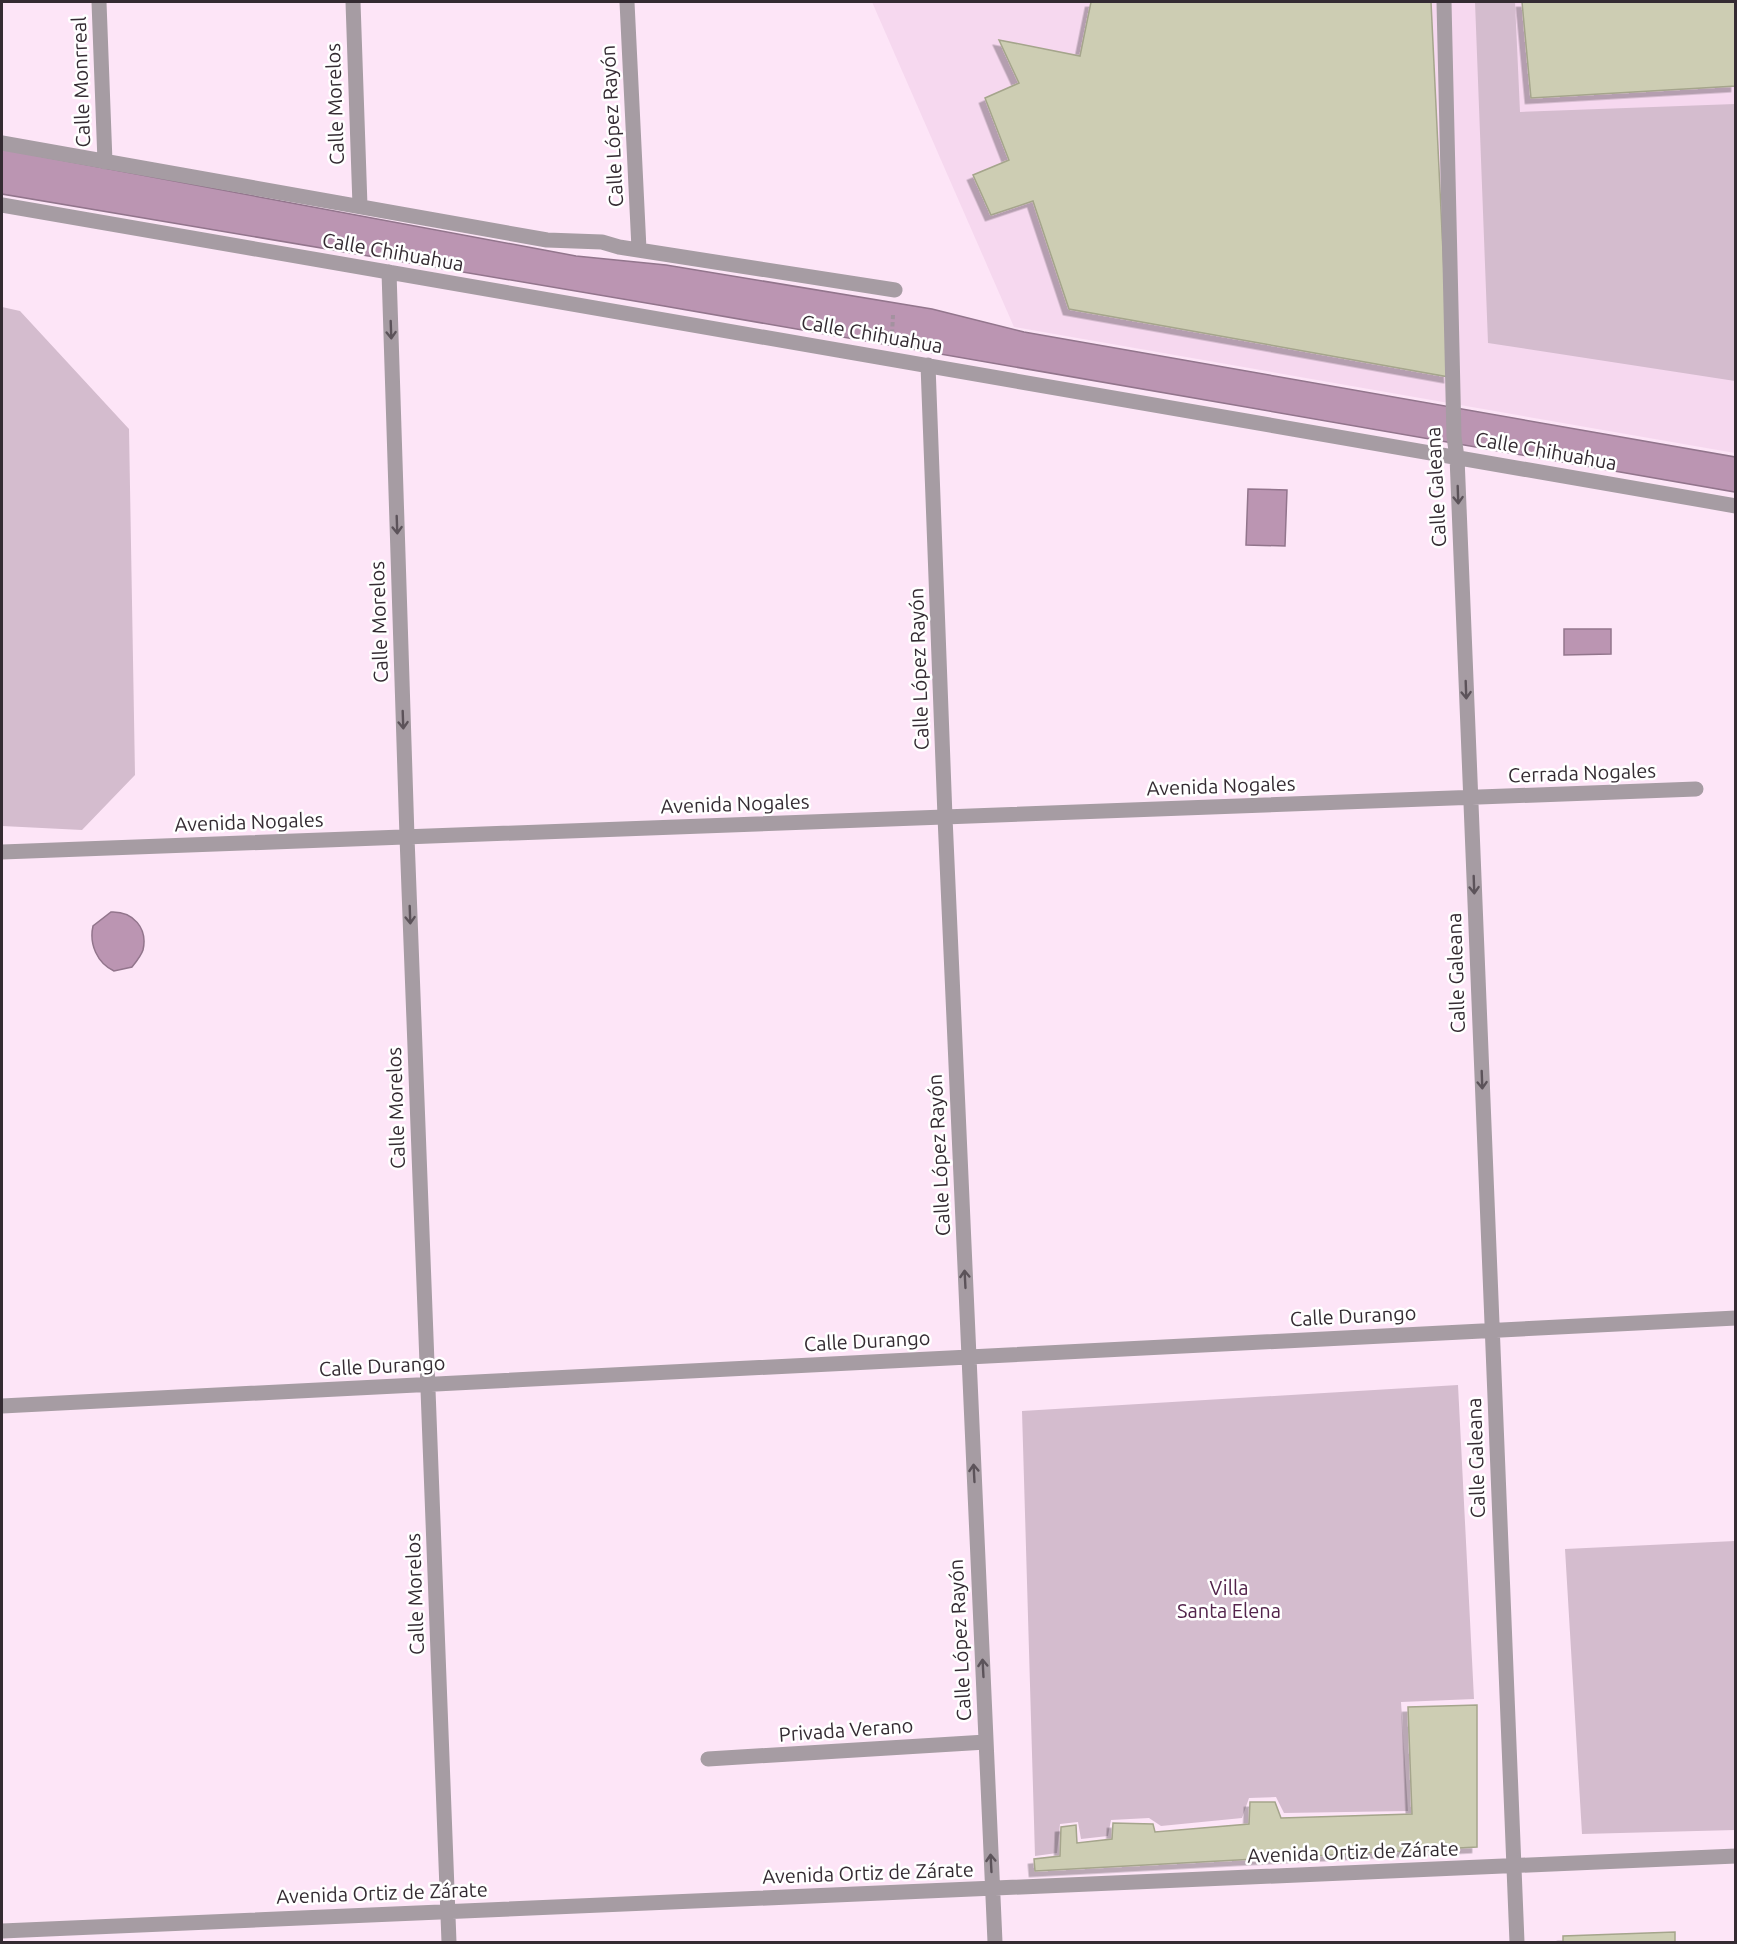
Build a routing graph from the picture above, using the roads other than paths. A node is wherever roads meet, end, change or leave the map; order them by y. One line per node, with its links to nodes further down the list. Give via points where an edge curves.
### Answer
1 (99, 2): 6 (street, Calle Monrreal)
2 (353, 2): 8 (street, Calle Morelos)
3 (627, 2): 9 (street, Calle López Rayón)
4 (1444, 2): 13 (street, Calle Galeana)
5 (2, 143): 6 (street)
6 (105, 162): 8 (street)
7 (2, 205): 10 (street, Calle Chihuahua)
8 (360, 206): 9 (street, via 547,240 602,242)
9 (639, 249): 11 (street)
10 (389, 272): 12 (street, Calle Chihuahua); 18 (street, Calle Morelos, one-way to 18)
11 (895, 290)
12 (928, 365): 13 (street, Calle Chihuahua); 17 (street, Calle López Rayón)
13 (1457, 457): 14 (street, Calle Chihuahua); 16 (street, Calle Galeana, one-way to 16)
14 (1736, 506)
15 (1696, 789): 16 (street, Cerrada Nogales)
16 (1470, 798): 17 (street, Avenida Nogales); 21 (street, Calle Galeana, one-way to 21)
17 (945, 817): 18 (street, Avenida Nogales); 22 (street, Calle López Rayón, one-way to 17)
18 (407, 837): 19 (street, Avenida Nogales); 23 (street, Calle Morelos, one-way to 23)
19 (2, 852)
20 (1736, 1318): 21 (street, Calle Durango)
21 (1492, 1330): 22 (street, Calle Durango); 28 (street, Calle Galeana)
22 (969, 1357): 23 (street, Calle Durango); 25 (street, Calle López Rayón, one-way to 22)
23 (428, 1384): 24 (street, Calle Durango); 30 (street, Calle Morelos)
24 (2, 1406)
25 (986, 1742): 26 (street, Privada Verano); 29 (street, Calle López Rayón, one-way to 25)
26 (708, 1759)
27 (1736, 1856): 28 (street, Avenida Ortiz de Zárate)
28 (1514, 1866): 29 (street, Avenida Ortiz de Zárate); 34 (street, Calle Galeana)
29 (993, 1888): 30 (street, Avenida Ortiz de Zárate); 33 (street, Calle López Rayón)
30 (448, 1912): 31 (street, Avenida Ortiz de Zárate); 32 (street, Calle Morelos)
31 (2, 1931)
32 (448, 1942)
33 (995, 1942)
34 (1517, 1942)

